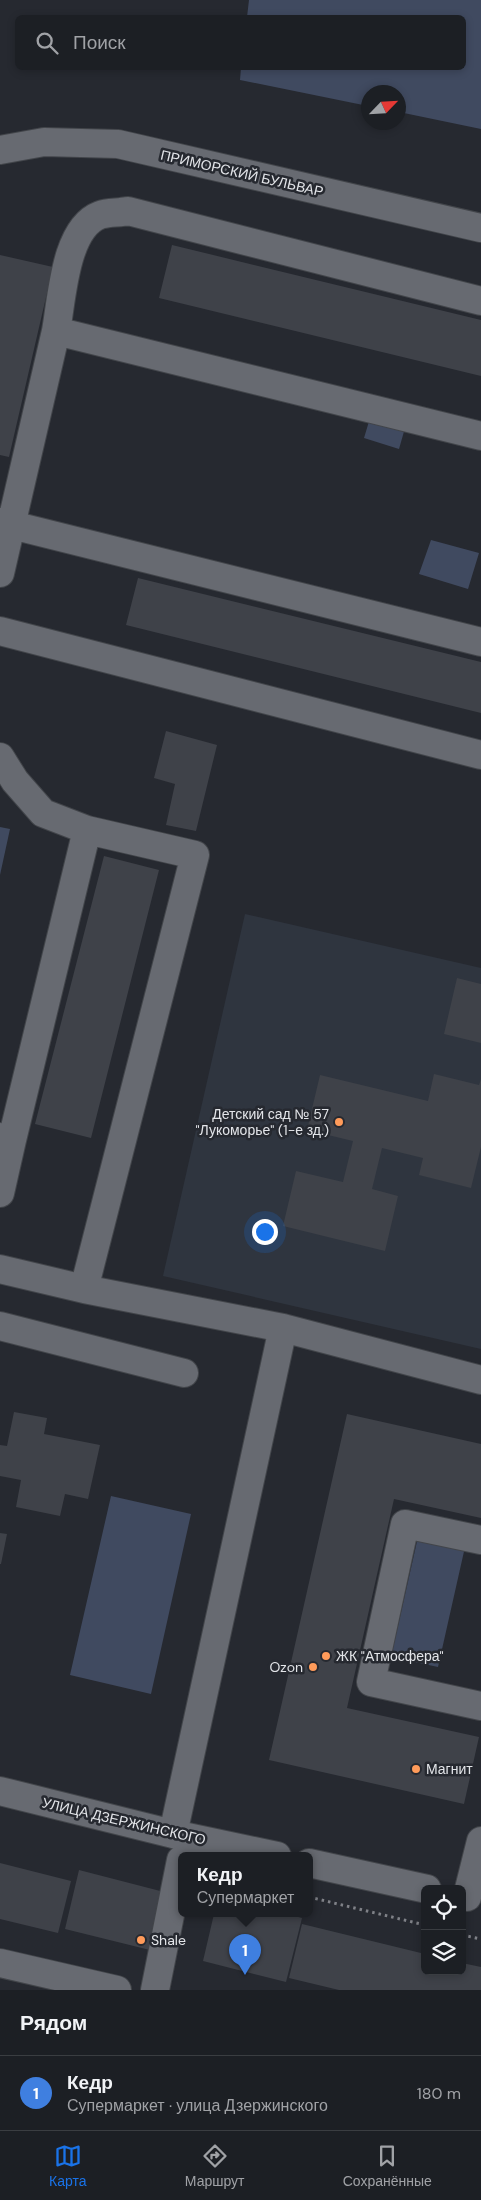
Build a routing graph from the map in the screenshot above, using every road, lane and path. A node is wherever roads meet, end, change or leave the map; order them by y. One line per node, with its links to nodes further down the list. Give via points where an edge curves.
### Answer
1 (0, 150): 2 (street, ПРИМОРСКИЙ БУЛЬВАР, via 44,142 118,144)
2 (481, 228)
3 (481, 301): 4 (street, via 128,212 100,215 80,230 69,259)
4 (56, 331): 5 (street); 6 (street)
5 (481, 436)
6 (6, 523): 7 (street); 9 (street)
7 (0, 573)
8 (0, 631): 10 (street)
9 (481, 642)
10 (481, 755)
11 (0, 757): 12 (street, via 15,781 43,813)
12 (87, 830): 13 (street); 16 (street, via 196,855)
13 (6, 1138): 14 (street)
14 (0, 1193)
15 (0, 1269): 16 (street)
16 (84, 1289): 18 (street)
17 (0, 1326): 19 (street)
18 (283, 1328): 20 (street); 25 (street)
19 (184, 1373)
20 (481, 1380)
21 (481, 1540): 22 (street, via 406,1524 371,1682)
22 (481, 1706)
23 (0, 1791): 25 (street, УЛИЦА ДЗЕРЖИНСКОГО)
24 (481, 1841): 31 (street)
25 (180, 1847): 26 (street, УЛИЦА ДЗЕРЖИНСКОГО)
26 (234, 1852)
27 (178, 1858): 37 (street)
28 (313, 1864): 29 (street)
29 (421, 1888)
30 (313, 1898): 32 (path)
31 (470, 1898)
32 (421, 1924)
33 (466, 1936): 34 (path)
34 (481, 1939)
35 (0, 1963): 36 (street)
36 (117, 1990)
37 (155, 1990)

